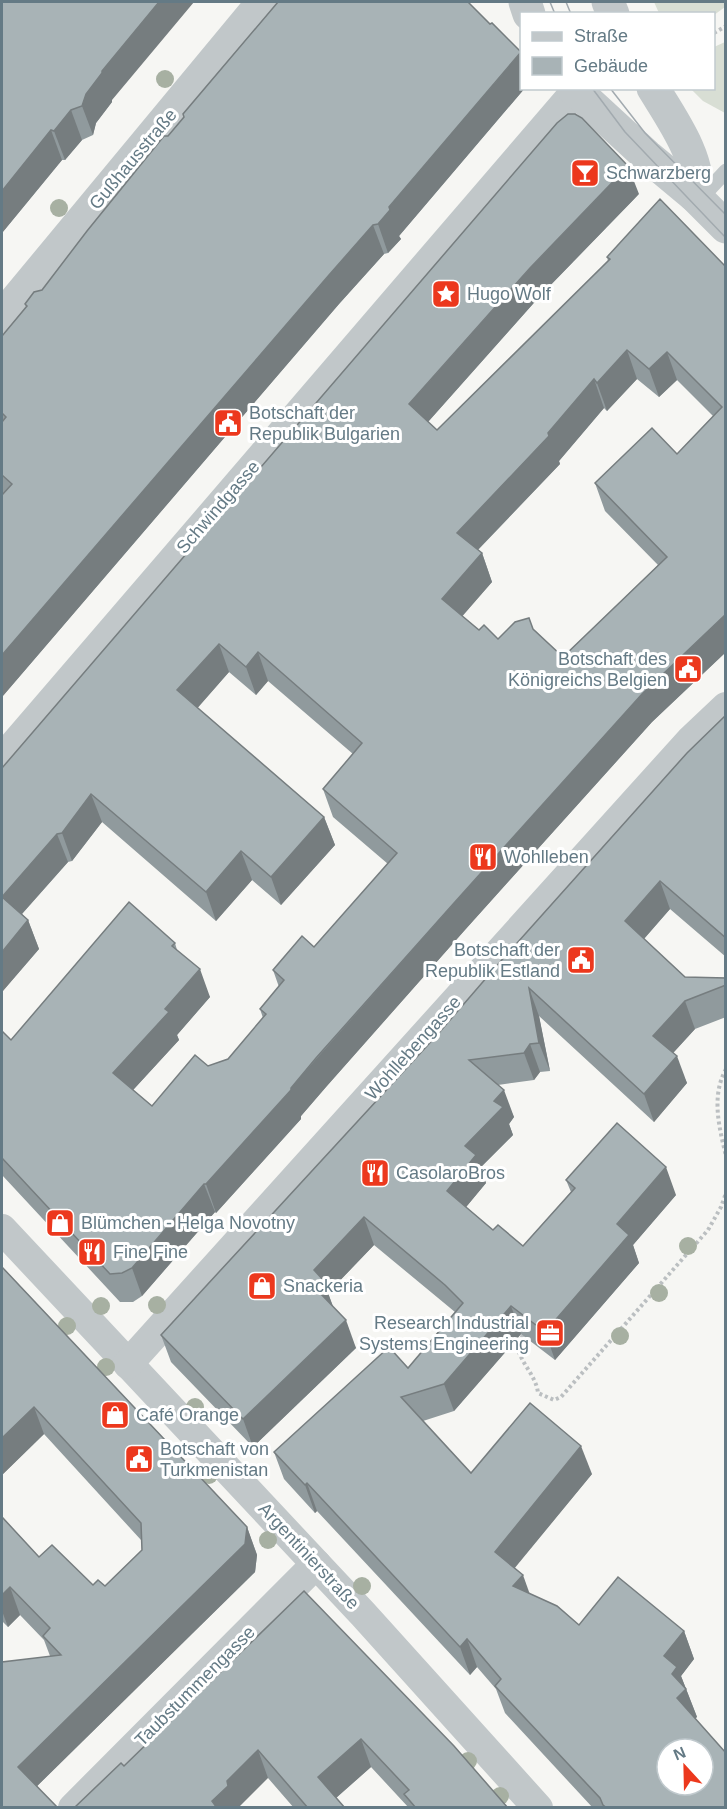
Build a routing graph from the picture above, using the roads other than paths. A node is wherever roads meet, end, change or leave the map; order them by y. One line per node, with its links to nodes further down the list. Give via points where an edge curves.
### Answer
1 (264, 2): 7 (street, Gußhausstraße)
2 (574, 90): 5 (street); 9 (street, Schwindgasse)
3 (654, 90): 5 (street, via 696,169)
4 (726, 171): 5 (lane)
5 (697, 198): 6 (street)
6 (726, 227)
7 (2, 317)
8 (726, 707): 11 (street, Wohllebengasse, via 690,741)
9 (2, 759)
10 (2, 1229): 11 (street, Argentinierstraße)
11 (128, 1364): 12 (street, Argentinierstraße)
12 (316, 1564): 13 (street, Taubstummengasse); 14 (street, Argentinierstraße)
13 (73, 1808)
14 (538, 1808)

